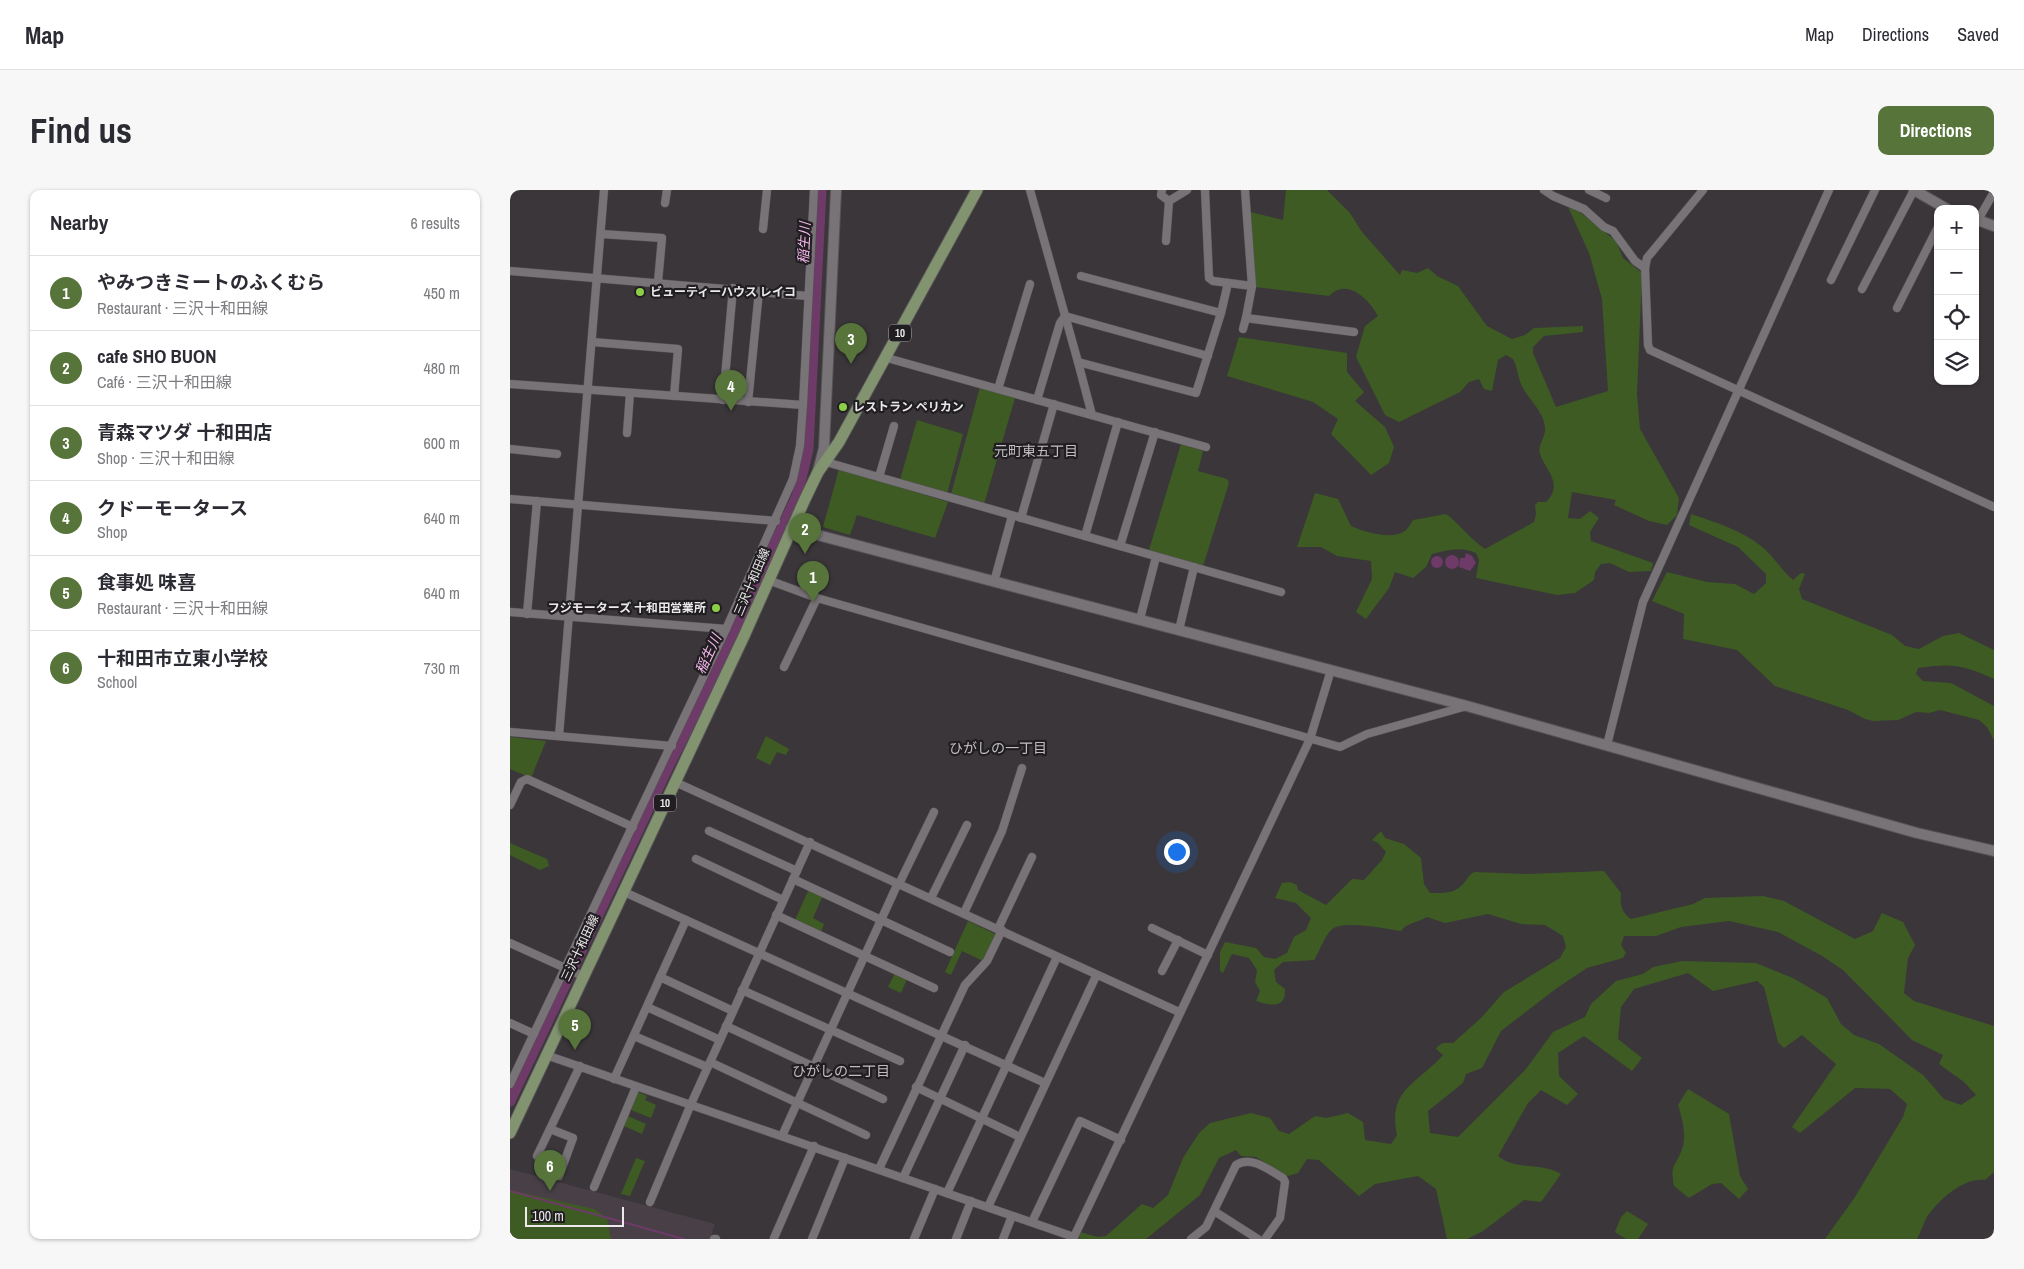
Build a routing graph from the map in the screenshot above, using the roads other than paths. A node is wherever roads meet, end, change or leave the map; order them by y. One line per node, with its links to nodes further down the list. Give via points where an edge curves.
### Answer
1 (604, 190): 27 (street)
2 (666, 190): 21 (street)
3 (767, 190): 26 (street)
4 (814, 190): 42 (street)
5 (836, 190): 73 (street, 10, via 824,448)
6 (977, 190): 51 (main road, 三沢十和田線 / 10)
7 (1030, 190): 45 (street)
8 (1162, 190): 20 (street, via 1161,195)
9 (1187, 190): 20 (street)
10 (1205, 190): 36 (street, via 1209,278)
11 (1245, 190): 38 (street)
12 (1544, 190): 30 (street, via 1584,209 1613,231 1635,261)
13 (1589, 190): 19 (street)
14 (1704, 190): 30 (street, via 1657,243 1647,258)
15 (1829, 190): 56 (street)
16 (1875, 190): 34 (street)
17 (1917, 191): 22 (street); 40 (street)
18 (1994, 192): 23 (street)
19 (1606, 198)
20 (1169, 201): 29 (street)
21 (665, 203)
22 (1940, 205)
23 (1979, 217)
24 (1979, 221): 25 (street)
25 (1994, 226)
26 (763, 229)
27 (601, 234): 33 (street); 35 (street, via 662,238)
28 (1934, 235): 43 (street)
29 (1166, 241)
30 (1645, 268): 56 (street, via 1650,350)
31 (510, 271): 33 (street)
32 (1081, 276): 44 (street)
33 (597, 279): 35 (street); 49 (street)
34 (1831, 280)
35 (658, 282): 39 (street)
36 (1228, 283): 38 (street); 44 (street)
37 (1030, 284): 54 (street)
38 (1252, 286): 46 (street)
39 (733, 288): 41 (street); 59 (street)
40 (1862, 289)
41 (759, 290): 42 (street); 61 (street)
42 (808, 296): 63 (street)
43 (1897, 308)
44 (1221, 313): 50 (street)
45 (1065, 316): 50 (street); 52 (street); 60 (street, via 1060,323)
46 (1246, 318): 47 (street); 48 (street)
47 (1243, 329)
48 (1354, 332)
49 (592, 342): 55 (street); 58 (street, via 678,348)
50 (1208, 356): 52 (street, via 1196,394)
51 (886, 358): 54 (street); 72 (main road, 三沢十和田線 / 10)
52 (1078, 362): 64 (street)
53 (510, 384): 55 (street)
54 (998, 389): 60 (street)
55 (588, 390): 57 (street); 77 (street)
56 (1739, 391): 78 (street); 103 (street, via 1643,602)
57 (630, 393): 58 (street); 68 (street)
58 (674, 396): 59 (street)
59 (723, 400): 61 (street)
60 (1037, 400): 62 (street)
61 (748, 402): 63 (street)
62 (1054, 404): 64 (street); 80 (street)
63 (803, 405): 81 (street, via 796,467)
64 (1092, 415): 65 (street)
65 (1118, 422): 67 (street); 83 (street)
66 (894, 426): 74 (street)
67 (1155, 432): 69 (street); 84 (street)
68 (628, 433)
69 (1206, 447)
70 (510, 449): 71 (street)
71 (557, 454)
72 (826, 462): 73 (main road, 三沢十和田線 / 10); 74 (street)
73 (818, 472): 82 (main road, 三沢十和田線 / 10)
74 (879, 477): 79 (street)
75 (510, 499): 76 (street)
76 (537, 501): 77 (street); 92 (street)
77 (578, 504): 81 (street); 93 (street)
78 (1994, 507)
79 (1012, 516): 80 (street); 88 (street)
80 (1021, 518): 83 (street)
81 (776, 521): 95 (street)
82 (791, 528): 87 (main road, 三沢十和田線 / 10); 88 (street)
83 (1085, 536): 84 (street)
84 (1120, 546): 85 (street)
85 (1156, 557): 86 (street); 94 (street)
86 (1194, 567): 89 (street); 96 (street)
87 (768, 580): 90 (street); 106 (main road, 三沢十和田線 / 10)
88 (994, 582): 94 (street)
89 (1281, 592)
90 (817, 598): 97 (street); 102 (street)
91 (510, 612): 92 (street)
92 (527, 614): 93 (street)
93 (568, 617): 95 (street); 101 (street)
94 (1140, 619): 96 (street)
95 (726, 629): 104 (street)
96 (1179, 630): 98 (street)
97 (784, 667)
98 (1331, 670): 99 (street); 102 (street)
99 (1467, 706): 102 (street, via 1366,734 1340,747); 103 (street)
100 (510, 732): 101 (street)
101 (559, 736): 104 (street)
102 (1310, 739): 131 (street)
103 (1607, 745): 113 (street, via 1917,834)
104 (672, 746): 110 (street)
105 (1022, 768): 121 (street, via 1002,831)
106 (675, 782): 112 (street); 118 (main road, 三沢十和田線 / 10)
107 (510, 805): 110 (street, via 521,782 528,779)
108 (934, 812): 117 (street)
109 (967, 825): 119 (street)
110 (633, 827): 134 (street)
111 (709, 831): 116 (street)
112 (810, 842): 116 (street); 117 (street)
113 (1994, 851)
114 (1032, 857): 126 (street)
115 (696, 859): 120 (street)
116 (795, 875): 120 (street); 124 (street)
117 (899, 884): 119 (street); 124 (street)
118 (622, 890): 123 (street); 136 (main road, 三沢十和田線 / 10)
119 (931, 898): 121 (street)
120 (784, 900): 122 (street)
121 (964, 913): 126 (street)
122 (776, 915): 130 (street); 132 (street)
123 (686, 920): 130 (street); 138 (street)
124 (881, 920): 129 (street); 132 (street)
125 (1152, 928): 127 (street)
126 (1000, 930): 133 (street); 149 (street, via 987,962 965,985)
127 (1178, 940): 131 (street); 135 (street)
128 (510, 943): 134 (street)
129 (950, 952)
130 (759, 953): 140 (street); 141 (street)
131 (1208, 955): 144 (street)
132 (865, 956): 139 (street); 141 (street)
133 (1057, 957): 137 (street); 156 (street)
134 (566, 969): 136 (street); 148 (street)
135 (1162, 971)
136 (579, 974): 153 (main road, 三沢十和田線 / 10)
137 (1096, 976): 144 (street); 160 (street)
138 (660, 977): 142 (street); 143 (street)
139 (934, 988)
140 (742, 990): 143 (street); 147 (street)
141 (848, 993): 147 (street); 149 (street)
142 (647, 1007): 150 (street); 151 (street)
143 (733, 1011): 146 (street)
144 (1179, 1012): 174 (street)
145 (510, 1023): 148 (street)
146 (726, 1026): 151 (street); 158 (street)
147 (830, 1031): 154 (street); 158 (street)
148 (534, 1034): 161 (street)
149 (942, 1034): 152 (street); 163 (street)
150 (634, 1036): 155 (street); 159 (street)
151 (720, 1040): 155 (street)
152 (965, 1045): 156 (street); 165 (street)
153 (546, 1055): 157 (street); 170 (main road, 三沢十和田線 / 10)
154 (900, 1061)
155 (709, 1065): 166 (street); 167 (street)
156 (1007, 1065): 160 (street); 168 (street)
157 (580, 1066): 159 (street); 169 (street)
158 (814, 1067): 164 (street); 167 (street)
159 (614, 1078): 162 (street)
160 (1045, 1083): 173 (street)
161 (510, 1084)
162 (636, 1086): 166 (street); 181 (street)
163 (916, 1087): 165 (street); 178 (street)
164 (883, 1099)
165 (940, 1099): 168 (street); 180 (street)
166 (691, 1104): 172 (street); 185 (street)
167 (797, 1104): 171 (street); 172 (street)
168 (982, 1119): 173 (street); 183 (street)
169 (550, 1129): 176 (street); 179 (street, via 573,1138)
170 (510, 1132)
171 (866, 1135)
172 (782, 1136): 175 (street)
173 (1020, 1137): 186 (street)
174 (1120, 1140): 189 (street, via 1080,1121); 191 (street)
175 (814, 1146): 177 (street); 190 (street)
176 (537, 1156)
177 (845, 1158): 178 (street); 192 (street)
178 (878, 1170): 180 (street)
179 (559, 1176)
180 (903, 1178): 182 (street)
181 (594, 1187)
182 (935, 1189): 183 (street); 193 (street)
183 (947, 1193): 184 (street)
184 (970, 1201): 186 (street); 194 (street)
185 (650, 1202)
186 (988, 1207): 188 (street)
187 (1214, 1211): 196 (street, via 1206,1227); 197 (street); 198 (street, via 1236,1165 1258,1164 1285,1182 1280,1218)
188 (1012, 1216): 189 (street); 195 (street)
189 (1032, 1222): 191 (street)
190 (774, 1238)
191 (1074, 1238)
192 (812, 1239)
193 (914, 1239)
194 (956, 1239)
195 (1003, 1239)
196 (1191, 1239)
197 (1258, 1239)
198 (1265, 1239)

